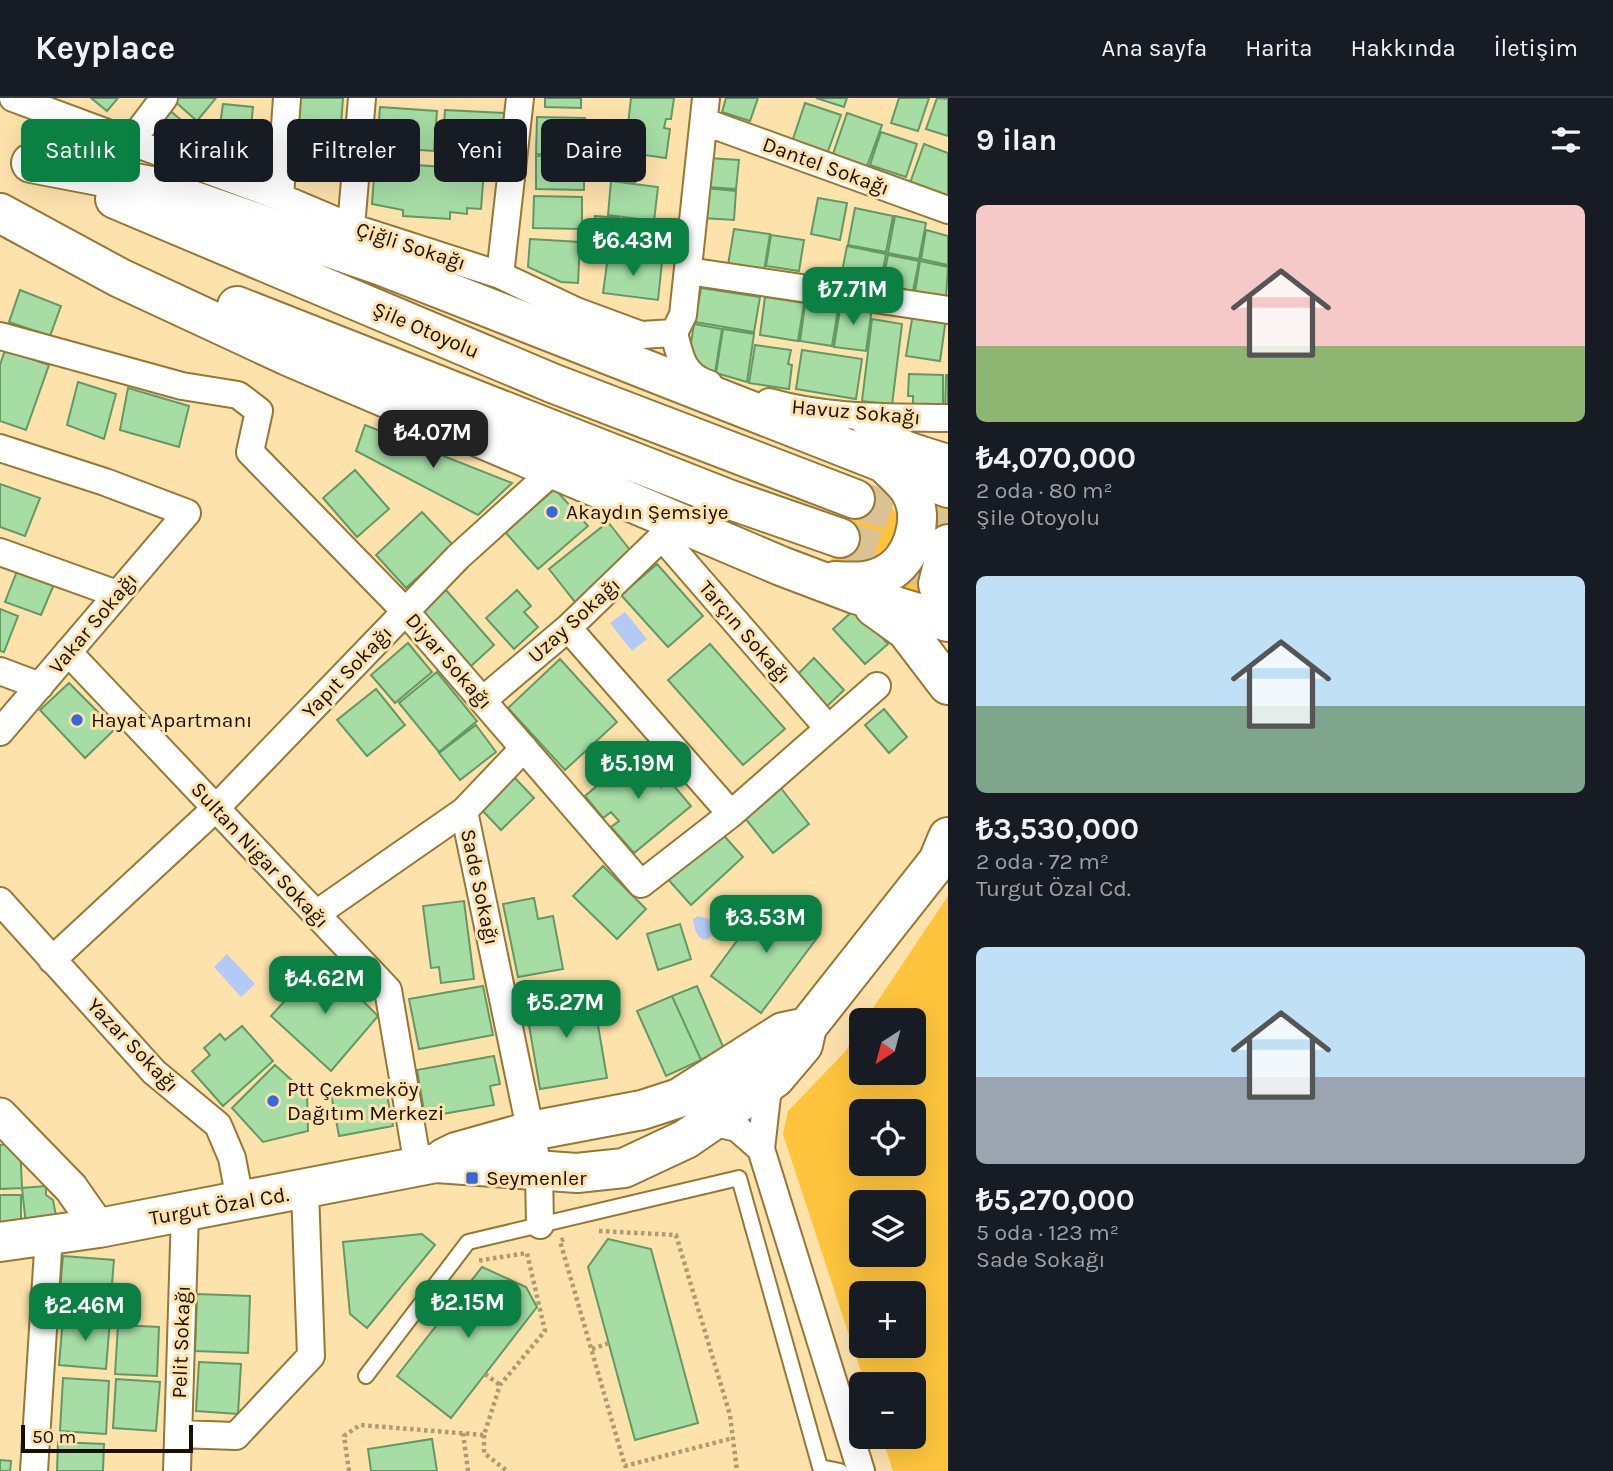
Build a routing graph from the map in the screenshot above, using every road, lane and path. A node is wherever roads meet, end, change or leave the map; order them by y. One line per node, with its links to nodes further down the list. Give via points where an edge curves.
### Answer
1 (13, 98): 7 (street, Çiğli Sokağı)
2 (164, 98): 8 (street)
3 (287, 98): 11 (street)
4 (362, 98): 14 (street)
5 (520, 98): 16 (street)
6 (705, 110): 12 (street, Dantel Sokağı); 15 (street)
7 (66, 119)
8 (140, 130)
9 (140, 148): 11 (street, Çiğli Sokağı)
10 (15, 157): 24 (main road, via 151,186 369,262); 27 (main road, Şile Otoyolu, via 552,383)
11 (280, 197): 14 (street, Çiğli Sokağı)
12 (948, 210)
13 (0, 213): 29 (main road, via 728,499); 32 (main road, via 120,278 290,357)
14 (351, 227): 16 (street, Çiğli Sokağı)
15 (688, 271): 17 (street); 18 (street)
16 (500, 275): 18 (street, Çiğli Sokağı, via 641,335)
17 (948, 310)
18 (679, 324): 20 (street, Havuz Sokağı, via 682,366 695,380 797,410)
19 (0, 336): 35 (street, Diyar Sokağı, via 182,386 238,395 259,411 250,452)
20 (858, 416): 21 (street, Havuz Sokağı); 23 (street, via 896,441)
21 (948, 418)
22 (0, 448): 33 (street, Vakar Sokağı, via 187,513)
23 (948, 458)
24 (880, 460): 26 (main road); 32 (main road, via 913,498 916,524 906,555 897,568 873,580)
25 (542, 481): 35 (street, Yapıt Sokağı, via 458,557)
26 (948, 488)
27 (855, 499)
28 (663, 537): 37 (street, Uzay Sokağı); 44 (street, Tarçın Sokağı)
29 (840, 538)
30 (948, 544): 36 (main road, via 938,584)
31 (0, 552): 33 (street)
32 (809, 577): 34 (main road)
33 (117, 594): 38 (street, Vakar Sokağı)
34 (855, 594): 36 (main road); 40 (main road, via 906,630)
35 (406, 612): 43 (street, Diyar Sokağı); 47 (street, Yapıt Sokağı)
36 (948, 622)
37 (568, 628): 43 (street, Uzay Sokağı); 49 (street)
38 (68, 652): 41 (street, Vakar Sokağı); 47 (street, Sultan Nigar Sokağı)
39 (0, 671): 41 (street)
40 (948, 685)
41 (40, 686): 45 (street, Vakar Sokağı)
42 (877, 687): 44 (street, Diyar Sokağı)
43 (483, 700): 46 (street, Diyar Sokağı)
44 (828, 728): 49 (street, Diyar Sokağı)
45 (0, 732)
46 (524, 748): 48 (street, Sade Sokağı); 49 (street, Diyar Sokağı, via 641,884)
47 (216, 808): 52 (street, Sultan Nigar Sokağı); 53 (street, Yapıt Sokağı)
48 (464, 811): 52 (street); 58 (street, Sade Sokağı)
49 (731, 814)
50 (945, 851): 54 (main road, Turgut Özal Cd.)
51 (0, 901): 53 (street, Yazar Sokağı)
52 (316, 914): 60 (street, Sultan Nigar Sokağı, via 388,989)
53 (52, 960): 63 (street, Yazar Sokağı, via 154,1072 219,1125 232,1158)
54 (807, 1027): 55 (main road, Turgut Özal Cd., via 803,1045); 58 (main road, Turgut Özal Cd., via 783,1032 679,1098 642,1110)
55 (775, 1078): 57 (main road, Turgut Özal Cd.); 59 (street, via 767,1096)
56 (0, 1115): 66 (street, via 71,1188)
57 (711, 1122): 59 (street, via 737,1129); 61 (main road, Turgut Özal Cd., via 624,1168)
58 (531, 1131): 60 (main road, Turgut Özal Cd.); 61 (street, Sade Sokağı)
59 (761, 1149): 88 (street)
60 (427, 1164): 61 (main road, Turgut Özal Cd.); 62 (main road, Turgut Özal Cd.)
61 (539, 1172): 65 (street, Sade Sokağı)
62 (305, 1190): 63 (main road, Turgut Özal Cd.); 78 (street, via 310,1356 236,1436)
63 (240, 1200): 64 (main road, Turgut Özal Cd.)
64 (185, 1212): 66 (main road, Turgut Özal Cd.); 78 (street, Pelit Sokağı)
65 (540, 1225): 75 (lane, via 468,1242); 87 (lane, via 739,1178 820,1467)
66 (99, 1228): 68 (main road, Turgut Özal Cd.)
67 (586, 1231): 80 (path, via 676,1235)
68 (49, 1235): 70 (main road, Turgut Özal Cd.); 81 (street)
69 (573, 1236): 73 (path, via 560,1241)
70 (0, 1242)
71 (467, 1272): 76 (path, via 475,1261 527,1254 545,1331)
72 (609, 1343): 73 (path)
73 (592, 1349): 80 (path, via 625,1466)
74 (485, 1374): 76 (path)
75 (366, 1376)
76 (500, 1385): 79 (path)
77 (463, 1433): 79 (path); 83 (path, via 360,1426 344,1436); 84 (path)
78 (178, 1434): 82 (street, Pelit Sokağı)
79 (484, 1435): 85 (path, via 484,1453)
80 (733, 1438): 86 (path)
81 (34, 1471)
82 (177, 1471)
83 (349, 1471)
84 (468, 1471)
85 (507, 1471)
86 (737, 1471)
87 (840, 1471)
88 (861, 1471)

